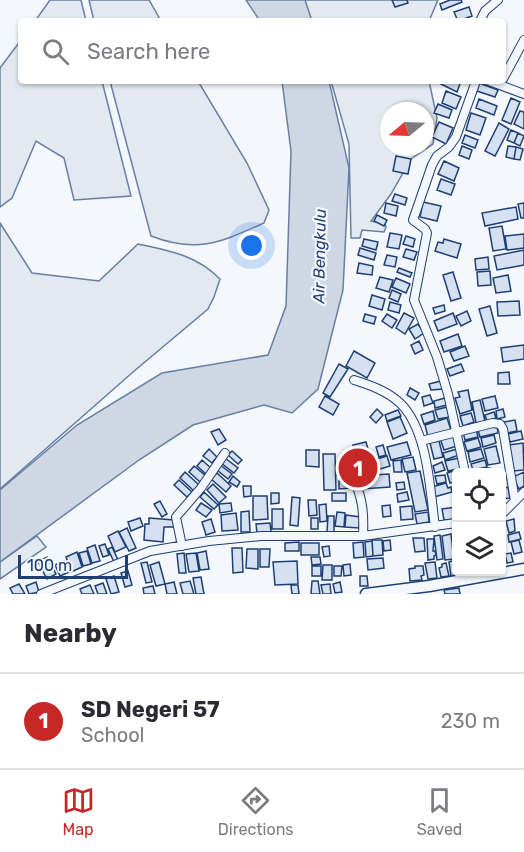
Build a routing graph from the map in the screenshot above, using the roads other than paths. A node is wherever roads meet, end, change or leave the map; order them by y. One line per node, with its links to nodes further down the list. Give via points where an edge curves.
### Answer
1 (498, 0): 2 (street)
2 (482, 18)
3 (524, 40): 4 (street)
4 (506, 73)
5 (475, 84): 9 (street, via 456,137 436,156 413,220 427,233 414,300 437,357)
6 (505, 84): 7 (street)
7 (524, 94)
8 (354, 380): 10 (street, via 376,387 399,402)
9 (455, 432): 10 (street); 12 (street); 15 (street, via 493,423 501,426)
10 (421, 441): 18 (street)
11 (225, 453): 20 (street, via 176,517)
12 (464, 468)
13 (340, 472): 19 (street, via 353,478 362,495)
14 (524, 492): 15 (street)
15 (515, 501): 16 (street)
16 (506, 509)
17 (452, 525): 18 (street)
18 (435, 527): 19 (street)
19 (363, 536): 20 (street, via 261,536)
20 (182, 546): 22 (street, via 135,555)
21 (524, 569): 23 (main road)
22 (41, 594)
23 (366, 594)

